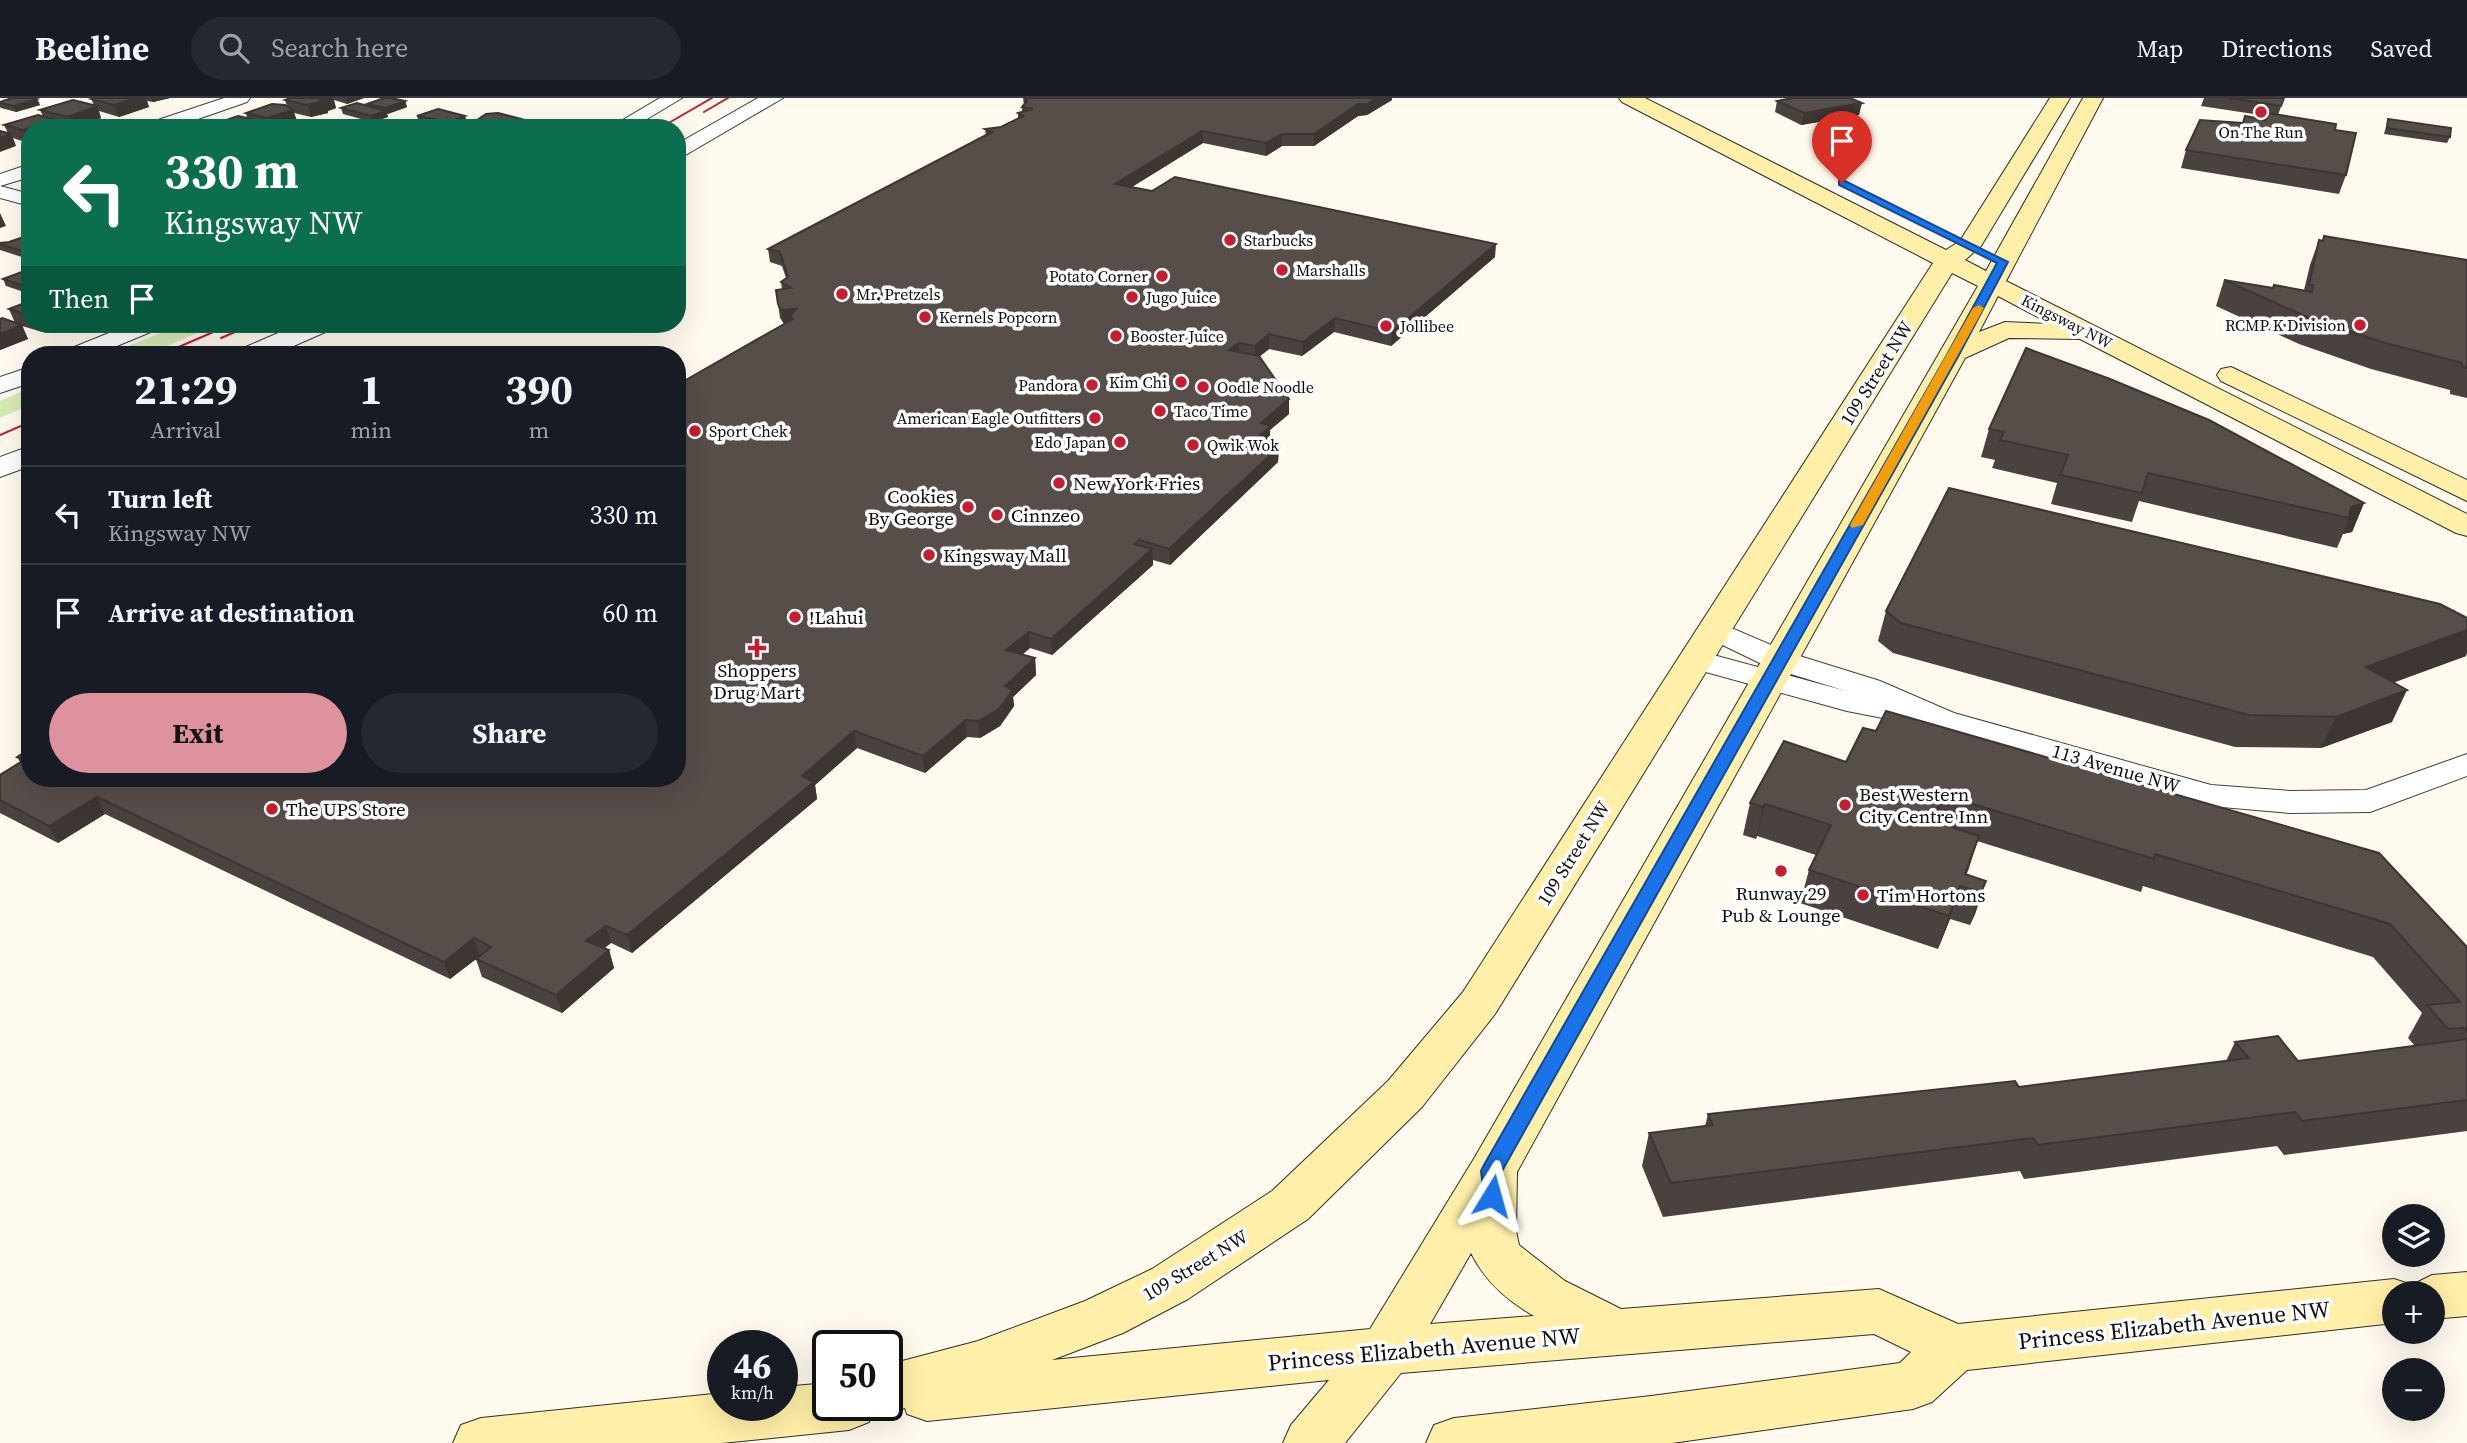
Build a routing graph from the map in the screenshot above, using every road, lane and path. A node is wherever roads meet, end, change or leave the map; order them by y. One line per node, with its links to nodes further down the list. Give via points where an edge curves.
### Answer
1 (241, 98): 8 (street)
2 (673, 98): 9 (street)
3 (773, 98): 10 (street)
4 (1629, 98): 15 (main road, Kingsway NW)
5 (1671, 98): 15 (main road, Kingsway NW)
6 (2060, 98): 15 (main road, 109 Street NW)
7 (2093, 98): 16 (main road)
8 (179, 119)
9 (634, 119)
10 (686, 148)
11 (21, 173): 12 (street)
12 (0, 180)
13 (0, 192): 14 (street)
14 (21, 198)
15 (1958, 253): 16 (main road, Kingsway NW); 31 (main road, 109 Street NW)
16 (1998, 273): 19 (main road, Kingsway NW); 20 (main road, Kingsway NW); 23 (main road)
17 (128, 333): 21 (street)
18 (301, 333): 22 (street)
19 (2095, 335): 23 (main road, via 2005,330); 30 (main road, Kingsway NW)
20 (2158, 339)
21 (97, 346)
22 (271, 346)
23 (1954, 353): 32 (main road)
24 (2207, 363): 29 (main road)
25 (21, 378): 26 (street)
26 (0, 386)
27 (21, 458): 28 (street)
28 (0, 468)
29 (2467, 492)
30 (2467, 526)
31 (1705, 645): 32 (street, 113 Avenue NW); 41 (main road, 109 Street NW, via 1479,1003 1405,1094 1290,1205 1170,1284 1104,1317 980,1364)
32 (1774, 670): 33 (street, 113 Avenue NW, via 1858,704 1943,720 2210,794 2290,802 2370,802); 34 (main road)
33 (2467, 764)
34 (1492, 1171): 38 (main road, via 1493,1246 1515,1273 1546,1298); 40 (main road)
35 (2467, 1294): 36 (main road)
36 (2445, 1296)
37 (2382, 1302): 39 (main road, Princess Elizabeth Avenue NW)
38 (1616, 1332): 39 (main road, Princess Elizabeth Avenue NW, via 1879,1311); 40 (main road, Princess Elizabeth Avenue NW)
39 (1954, 1348): 46 (main road, via 1913,1385)
40 (1386, 1351): 42 (main road, Princess Elizabeth Avenue NW); 45 (main road)
41 (903, 1385)
42 (903, 1399)
43 (812, 1408): 44 (main road)
44 (481, 1443)
45 (1311, 1443)
46 (1454, 1443)

